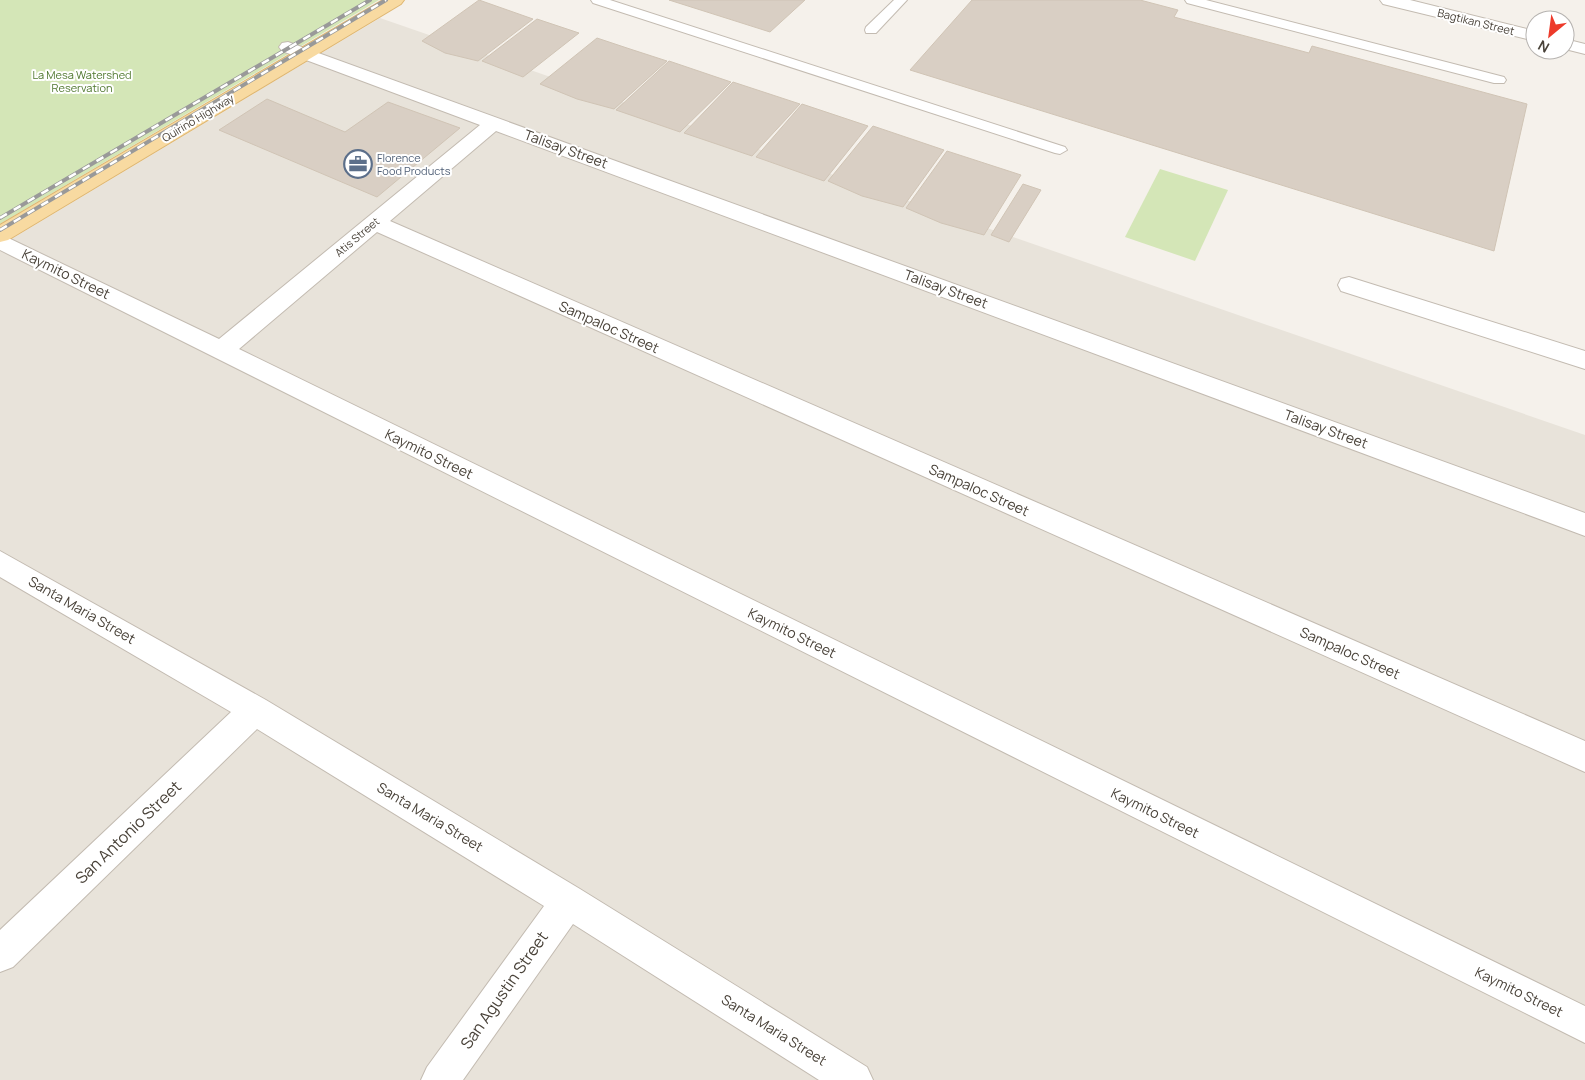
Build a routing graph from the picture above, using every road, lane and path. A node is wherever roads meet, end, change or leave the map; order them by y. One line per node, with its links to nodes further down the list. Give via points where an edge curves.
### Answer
1 (368, 0): 9 (main road, Quirino Highway)
2 (395, 0): 9 (main road, Quirino Highway)
3 (597, 0): 12 (lane)
4 (901, 0): 7 (lane)
5 (1191, 0): 10 (lane)
6 (1389, 0): 8 (street, Bagtikan Street)
7 (871, 30)
8 (1525, 34)
9 (297, 51): 11 (street, Talisay Street); 13 (main road, Quirino Highway); 15 (main road, Quirino Highway)
10 (1498, 80)
11 (494, 123): 14 (street, Atis Street); 20 (street, Talisay Street)
12 (1060, 150)
13 (0, 214)
14 (374, 223): 18 (street, Atis Street); 23 (street, Sampaloc Street)
15 (0, 235)
16 (0, 241): 18 (street, Kaymito Street)
17 (1349, 285): 19 (street)
18 (221, 351): 26 (street, Kaymito Street)
19 (1585, 360)
20 (1585, 525)
21 (0, 563): 22 (street, Santa Maria Street)
22 (255, 710): 24 (street, Santa Maria Street); 25 (street, San Antonio Street)
23 (1585, 757)
24 (568, 901): 27 (street, San Agustin Street); 28 (street, Santa Maria Street)
25 (0, 954)
26 (1585, 1025)
27 (440, 1080)
28 (854, 1080)

